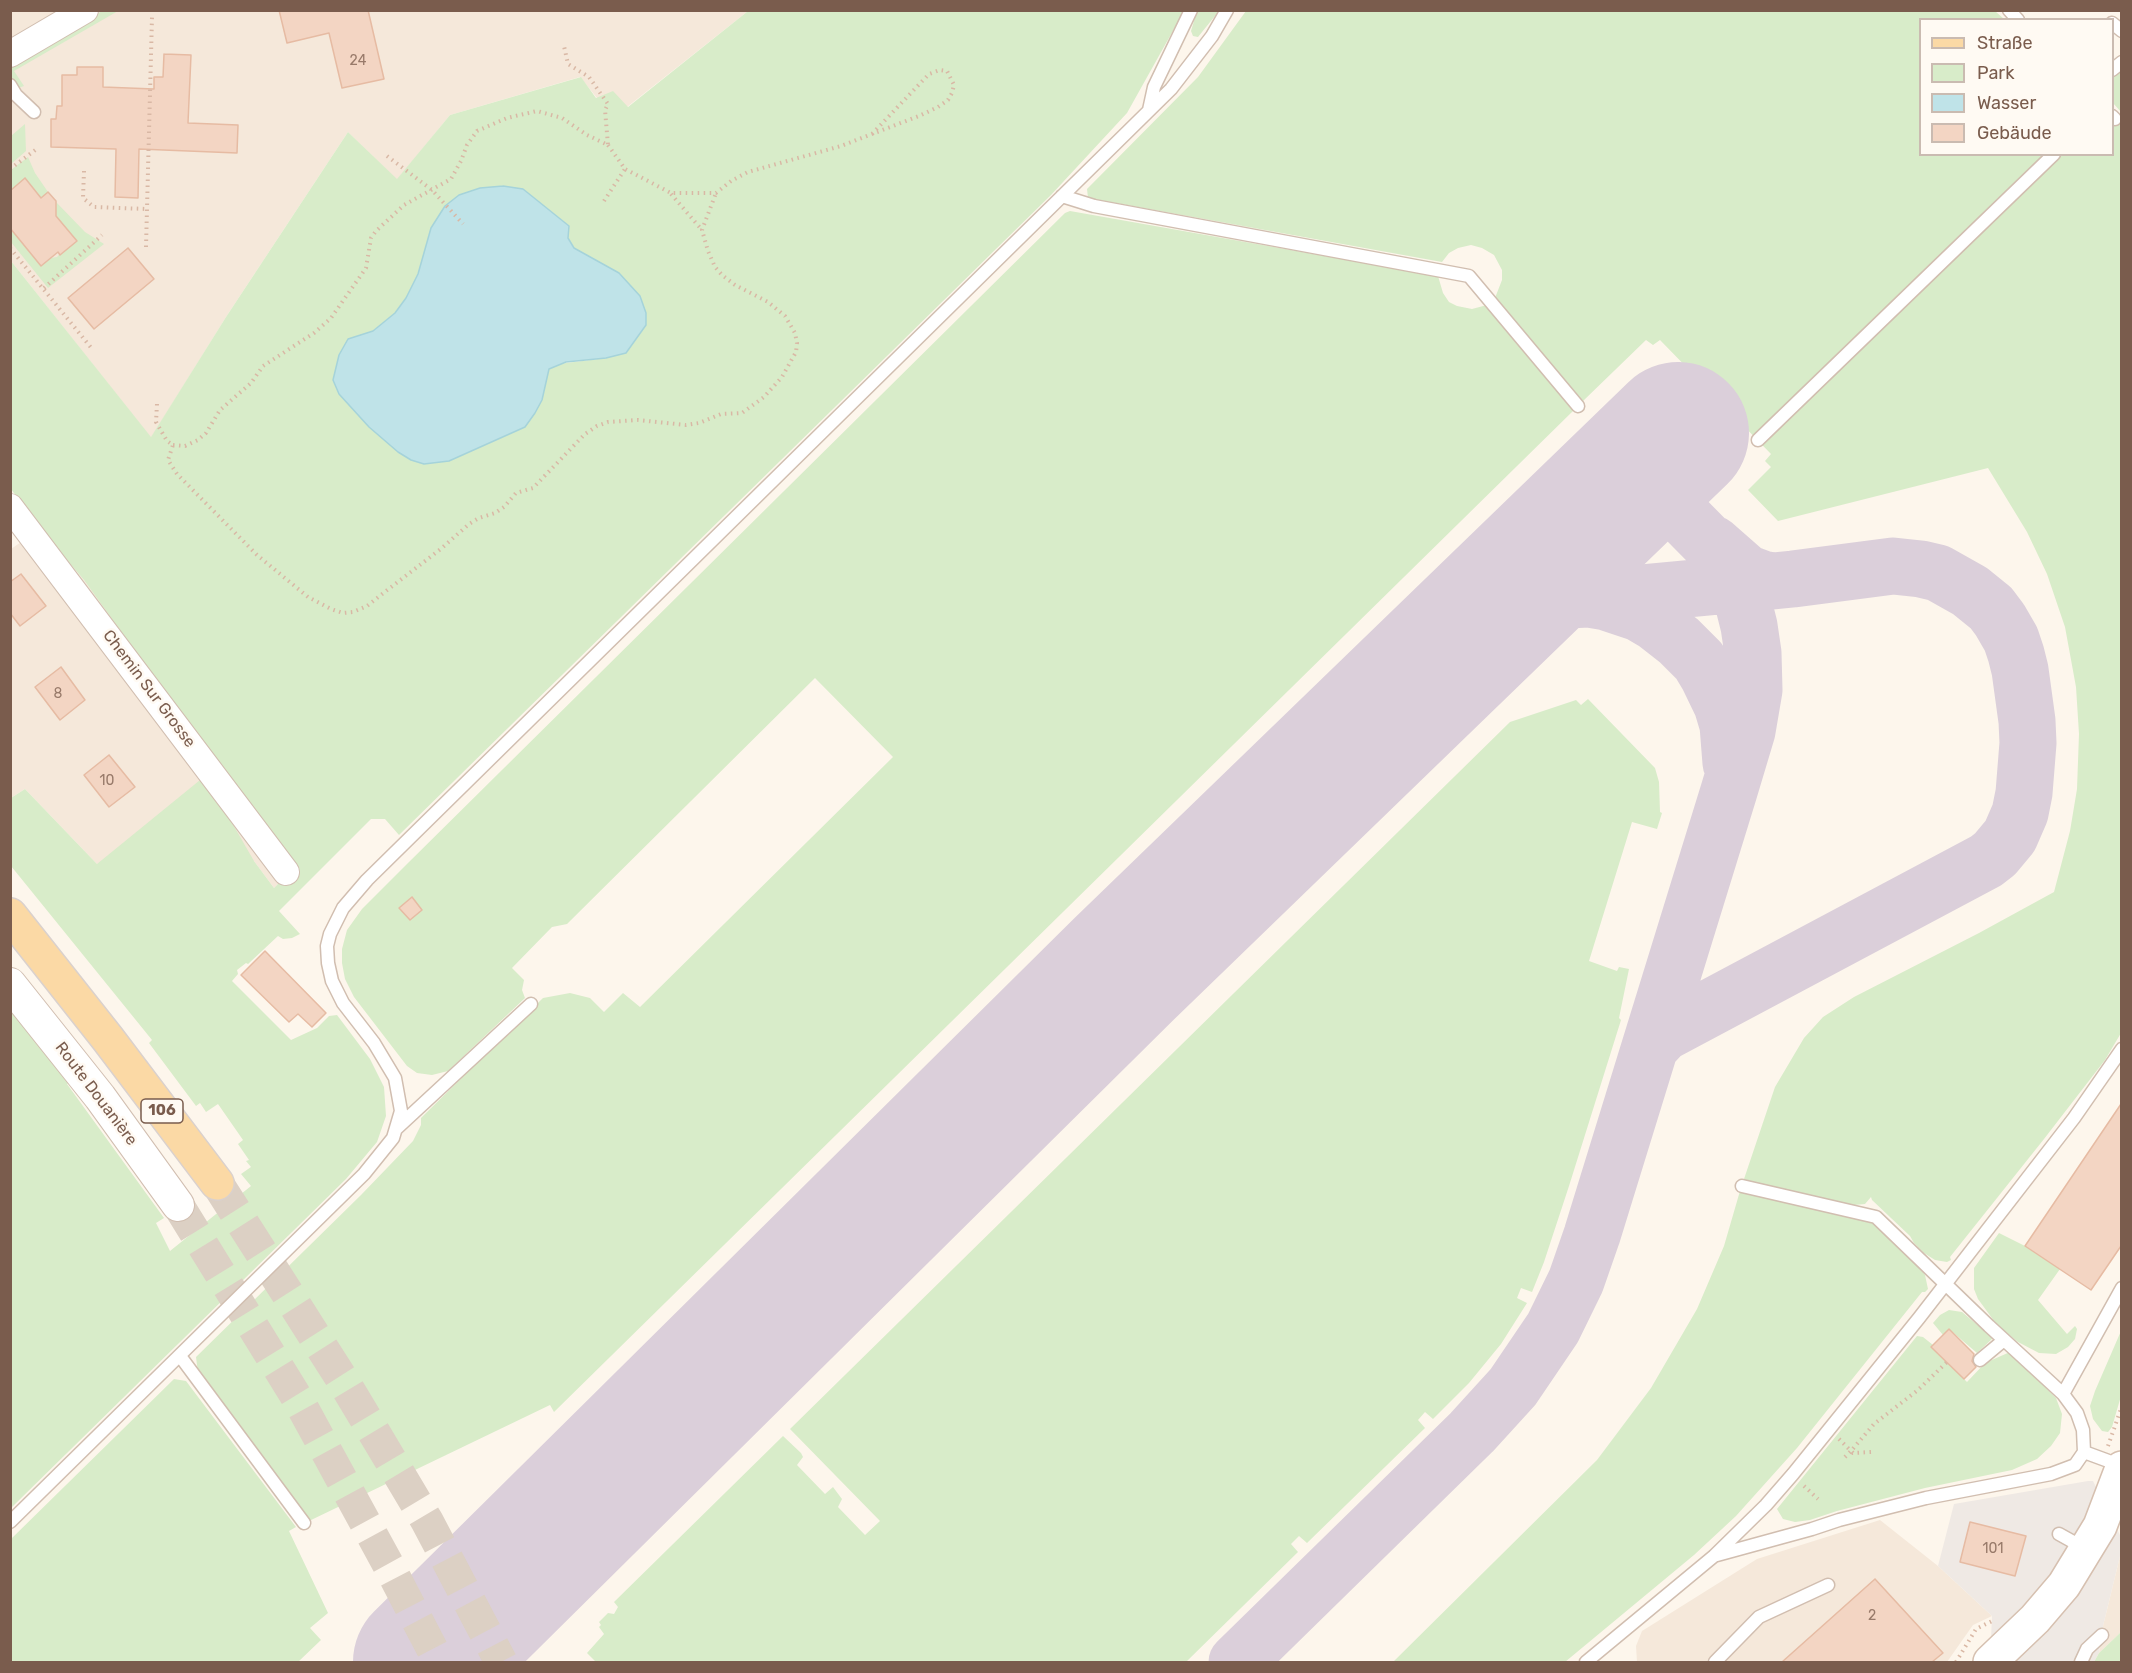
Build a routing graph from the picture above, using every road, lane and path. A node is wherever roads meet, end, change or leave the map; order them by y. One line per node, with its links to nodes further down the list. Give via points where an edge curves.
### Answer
1 (85, 10): 6 (street)
2 (1191, 10): 8 (lane, via 1154,87)
3 (1227, 10): 8 (lane, via 1212,36)
4 (152, 17): 23 (path)
5 (564, 46): 11 (path, via 568,64 589,77 608,104)
6 (10, 54)
7 (10, 85): 9 (lane)
8 (1149, 111): 21 (lane)
9 (34, 112)
10 (872, 134): 10 (path, via 948,100 954,85 946,71 929,74); 20 (path, via 765,166 731,181)
11 (608, 145): 16 (path); 18 (path, via 548,112 526,112 477,131 451,179)
12 (38, 148): 15 (path)
13 (387, 156): 18 (path)
14 (2052, 156): 33 (lane)
15 (10, 169)
16 (626, 169): 19 (path); 22 (path)
17 (84, 171): 23 (path, via 84,198 93,207)
18 (432, 190): 24 (path); 34 (path, via 404,205 376,231 371,238 366,268 331,318 263,366 251,383 220,410 198,440 185,446)
19 (671, 193): 20 (path); 25 (path)
20 (716, 193): 25 (path)
21 (1062, 196): 32 (lane, via 1094,206 1469,276); 41 (lane, via 343,908 327,946 332,981 395,1078 401,1111)
22 (604, 201)
23 (147, 209): 27 (path)
24 (463, 224)
25 (702, 230): 34 (path, via 715,267 722,275 768,302 785,316 795,333 792,363 771,389 742,413 721,414 699,423 631,420 597,426 533,488 516,493 504,507 469,524 367,606 353,612 343,613 309,597 257,555 177,474 168,460)
26 (102, 235): 29 (path)
27 (146, 247)
28 (10, 248): 29 (path)
29 (44, 288): 30 (path)
30 (93, 350)
31 (157, 404): 34 (path, via 156,422)
32 (1578, 406)
33 (1758, 440)
34 (173, 445)
35 (10, 507): 36 (street, Chemin Sur Grosse)
36 (286, 872)
37 (10, 915): 42 (main road, 106)
38 (10, 984): 44 (street, Route Douanière, via 100,1097)
39 (531, 1004): 41 (lane)
40 (2121, 1049): 45 (lane, via 2074,1118)
41 (396, 1129): 48 (lane, via 389,1145 364,1174)
42 (217, 1183)
43 (1742, 1186): 45 (lane, via 1876,1217)
44 (178, 1205)
45 (1946, 1284): 47 (lane); 52 (lane)
46 (2121, 1288): 51 (lane)
47 (2004, 1340): 49 (lane); 51 (lane)
48 (180, 1356): 58 (lane); 59 (lane)
49 (1980, 1360)
50 (1947, 1362): 53 (path, via 1874,1424)
51 (2063, 1394): 55 (lane, via 2077,1413)
52 (1829, 1431): 53 (path); 62 (lane, via 1766,1505)
53 (1851, 1451): 54 (path); 56 (path)
54 (1871, 1452)
55 (2084, 1452): 57 (lane); 62 (lane, via 2075,1465 2050,1474 1926,1498)
56 (1842, 1460)
57 (2121, 1467): 61 (main road)
58 (10, 1522)
59 (304, 1523)
60 (2059, 1534): 61 (lane)
61 (2087, 1550): 66 (main road, via 2050,1603)
62 (1714, 1556): 67 (lane)
63 (1828, 1585): 68 (lane, via 1759,1617)
64 (1976, 1629): 69 (path)
65 (2102, 1635): 70 (lane, via 2087,1648)
66 (1998, 1660)
67 (1586, 1662)
68 (1715, 1662)
69 (1956, 1662)
70 (2081, 1662)

